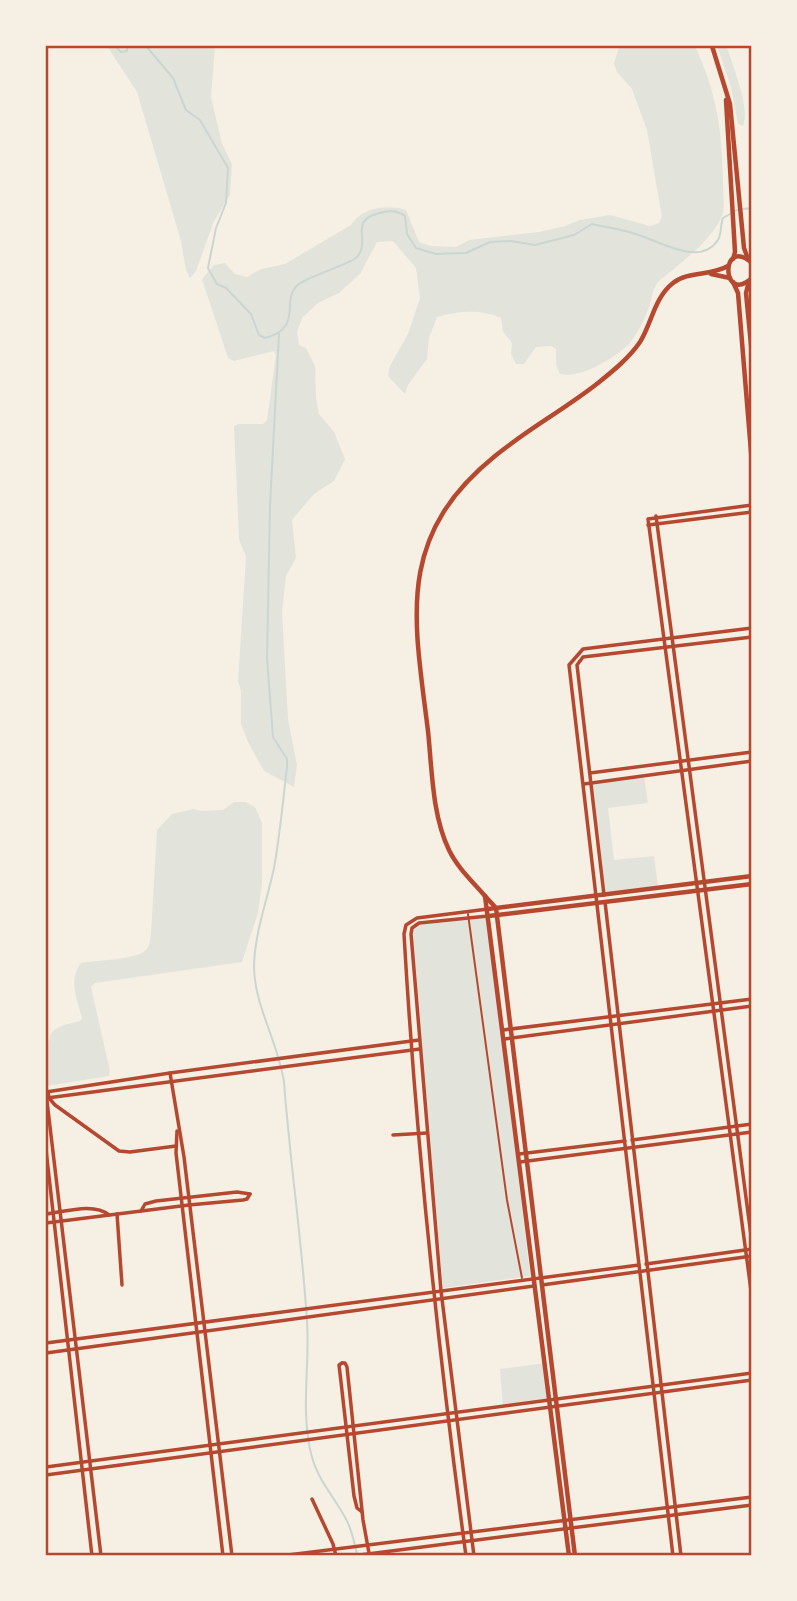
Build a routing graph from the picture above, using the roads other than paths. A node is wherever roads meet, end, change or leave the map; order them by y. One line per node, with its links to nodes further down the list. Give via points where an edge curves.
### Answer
1 (712, 46): 2 (main road)
2 (725, 84): 3 (main road); 4 (main road, via 743,238)
3 (733, 259): 4 (main road); 5 (main road)
4 (750, 261)
5 (728, 266): 6 (main road); 8 (main road)
6 (707, 274): 8 (main road); 53 (main road, via 681,278 670,285 641,340 621,362 473,474 443,512 426,547 416,585 415,621 438,810 449,849)
7 (750, 279): 8 (main road, via 742,284); 10 (main road, via 746,293)
8 (731, 280): 9 (main road, via 738,293)
9 (742, 337): 10 (main road); 11 (main road)
10 (750, 337): 12 (main road)
11 (743, 351): 12 (main road); 14 (main road)
12 (751, 353)
13 (751, 381): 14 (street)
14 (745, 382): 15 (main road)
15 (748, 391): 16 (main road)
16 (751, 464)
17 (751, 505): 19 (street)
18 (751, 512): 20 (street)
19 (656, 516): 20 (street); 21 (street, via 648,518)
20 (657, 524): 21 (street); 25 (street)
21 (648, 525): 26 (street)
22 (751, 628): 23 (street)
23 (706, 634): 25 (street); 27 (street)
24 (751, 636): 27 (street)
25 (673, 638): 26 (street); 30 (street)
26 (664, 639): 28 (street); 31 (street)
27 (708, 642): 30 (street)
28 (630, 643): 29 (street); 32 (street)
29 (604, 646): 33 (street); 34 (street, via 583,649)
30 (674, 646): 31 (street); 37 (street)
31 (665, 647): 32 (street); 38 (street)
32 (631, 651): 33 (street)
33 (605, 654): 35 (street)
34 (575, 657): 35 (street); 42 (street, via 569,665)
35 (580, 661): 43 (street)
36 (751, 752): 37 (street)
37 (688, 760): 38 (street); 40 (street)
38 (680, 761): 41 (street); 43 (street)
39 (751, 761): 40 (street)
40 (690, 769): 41 (street); 47 (street)
41 (681, 771): 44 (street); 48 (street)
42 (583, 774): 43 (street); 45 (street)
43 (590, 774): 44 (street)
44 (592, 783): 45 (street); 52 (street)
45 (584, 784): 54 (street)
46 (751, 876): 47 (main road)
47 (704, 882): 48 (main road); 50 (street)
48 (696, 883): 51 (street); 52 (main road)
49 (751, 884): 50 (main road)
50 (705, 890): 51 (main road); 64 (street)
51 (697, 891): 55 (main road); 65 (street)
52 (604, 895): 54 (main road); 55 (street)
53 (485, 896): 57 (main road); 58 (main road)
54 (596, 896): 56 (street); 57 (main road)
55 (606, 903): 56 (main road); 69 (street)
56 (597, 904): 60 (main road); 70 (street)
57 (496, 908): 58 (main road); 60 (main road)
58 (488, 909): 59 (street); 61 (main road)
59 (468, 911): 62 (lane); 78 (street, via 417,918 406,925)
60 (496, 915): 61 (main road); 73 (main road)
61 (489, 916): 62 (street); 74 (main road)
62 (468, 917): 77 (street, via 419,923 412,928); 127 (lane, via 506,1200)
63 (751, 999): 64 (street)
64 (720, 1003): 65 (street); 67 (street)
65 (712, 1004): 68 (street); 69 (street)
66 (751, 1006): 67 (street)
67 (722, 1010): 68 (street); 86 (street)
68 (713, 1011): 71 (street); 87 (street)
69 (618, 1017): 70 (street); 71 (street)
70 (610, 1018): 72 (street); 73 (street)
71 (620, 1024): 72 (street); 94 (street)
72 (611, 1026): 75 (street); 95 (street)
73 (511, 1029): 74 (street); 75 (main road)
74 (503, 1030): 76 (main road)
75 (512, 1038): 76 (street); 100 (main road)
76 (505, 1039): 101 (main road)
77 (419, 1040): 78 (street); 79 (street)
78 (410, 1041): 80 (street); 81 (street)
79 (419, 1049): 80 (street); 89 (street)
80 (411, 1051): 82 (street); 91 (street)
81 (170, 1073): 82 (street); 83 (street)
82 (171, 1081): 84 (street); 96 (street)
83 (46, 1092): 84 (street)
84 (47, 1098): 96 (street, via 119,1151); 109 (street)
85 (751, 1124): 86 (street)
86 (736, 1126): 87 (street); 90 (street)
87 (728, 1127): 93 (street); 94 (street)
88 (751, 1132): 90 (street)
89 (428, 1133): 91 (street); 131 (street)
90 (738, 1133): 93 (street); 117 (street)
91 (418, 1134): 92 (street); 132 (street)
92 (393, 1135)
93 (729, 1135): 97 (street); 119 (street)
94 (632, 1140): 95 (street); 97 (street)
95 (624, 1141): 98 (street); 100 (street)
96 (179, 1145): 104 (street); 105 (street)
97 (633, 1148): 98 (street); 121 (street)
98 (625, 1149): 102 (street); 122 (street)
99 (46, 1150): 110 (street)
100 (527, 1153): 101 (street); 102 (main road)
101 (519, 1154): 103 (main road)
102 (528, 1161): 103 (street); 125 (main road)
103 (520, 1162): 126 (main road)
104 (181, 1197): 105 (street); 107 (street); 108 (street, via 148,1202)
105 (189, 1197): 106 (street); 106 (street, via 250,1195 243,1200)
106 (189, 1205): 107 (street); 138 (street)
107 (182, 1206): 108 (street); 139 (street)
108 (141, 1211): 112 (street)
109 (62, 1212): 110 (street); 113 (street, via 95,1209); 114 (street)
110 (54, 1213): 111 (street); 115 (street)
111 (46, 1214)
112 (117, 1214): 113 (street); 128 (street)
113 (109, 1215): 114 (street)
114 (62, 1221): 115 (street); 142 (street)
115 (55, 1222): 116 (street); 143 (street)
116 (46, 1223)
117 (751, 1243)
118 (751, 1248): 119 (street)
119 (746, 1249): 120 (street); 121 (street)
120 (749, 1256): 123 (street); 133 (street)
121 (646, 1264): 122 (street); 123 (street)
122 (639, 1265): 124 (street); 125 (street)
123 (647, 1271): 124 (street); 155 (street)
124 (640, 1272): 129 (street); 157 (street)
125 (542, 1277): 126 (street); 129 (main road)
126 (535, 1278): 127 (street); 130 (main road)
127 (523, 1279): 131 (street)
128 (122, 1285)
129 (543, 1285): 130 (street); 160 (main road)
130 (536, 1286): 134 (street); 160 (main road)
131 (441, 1290): 132 (street); 134 (street)
132 (432, 1292): 135 (street); 136 (street)
133 (751, 1298)
134 (442, 1299): 135 (street); 148 (street)
135 (433, 1300): 137 (street); 149 (street)
136 (340, 1304): 137 (street); 138 (street)
137 (341, 1312): 140 (street)
138 (204, 1322): 139 (street); 140 (street)
139 (197, 1324): 141 (street); 142 (street)
140 (205, 1331): 141 (street); 150 (street)
141 (198, 1332): 145 (street); 152 (street)
142 (75, 1339): 143 (street); 145 (street)
143 (67, 1340): 144 (street); 146 (street)
144 (46, 1343)
145 (76, 1349): 146 (street); 154 (street)
146 (69, 1350): 147 (street); 156 (street)
147 (46, 1353)
148 (449, 1357): 149 (street); 162 (street)
149 (440, 1358): 163 (street)
150 (210, 1373): 152 (street); 170 (street)
151 (751, 1373): 155 (street)
152 (202, 1374): 171 (street)
153 (751, 1380): 158 (street)
154 (81, 1386): 156 (street); 174 (street)
155 (661, 1386): 157 (street); 158 (street)
156 (73, 1387): 175 (street)
157 (654, 1387): 159 (street); 160 (street)
158 (661, 1393): 159 (street); 184 (street)
159 (654, 1394): 161 (street); 183 (street)
160 (553, 1399): 161 (main road); 162 (street)
161 (554, 1407): 164 (street); 188 (main road)
162 (456, 1414): 163 (street); 164 (street)
163 (448, 1415): 165 (street); 166 (street)
164 (457, 1421): 165 (street); 190 (street)
165 (449, 1422): 168 (street); 191 (street)
166 (354, 1426): 167 (street); 167 (street, via 347,1365 341,1363); 168 (street)
167 (346, 1427): 169 (street); 170 (street)
168 (355, 1433): 169 (street); 185 (street)
169 (347, 1434): 172 (street); 185 (street, via 355,1502)
170 (217, 1444): 171 (street); 172 (street)
171 (209, 1445): 173 (street); 174 (street)
172 (218, 1451): 173 (street); 201 (street)
173 (210, 1452): 177 (street); 200 (street)
174 (91, 1461): 175 (street); 177 (street)
175 (82, 1462): 176 (street); 178 (street)
176 (46, 1467)
177 (92, 1469): 178 (street); 199 (street)
178 (82, 1470): 179 (street); 198 (street)
179 (46, 1475)
180 (751, 1497): 184 (street)
181 (312, 1499): 195 (street)
182 (751, 1505): 186 (street)
183 (668, 1508): 184 (street); 187 (street); 188 (street)
184 (676, 1508): 186 (street)
185 (362, 1512): 194 (street)
186 (676, 1515): 187 (street); 210 (street)
187 (669, 1516): 189 (street); 209 (street)
188 (568, 1519): 189 (main road); 190 (street)
189 (569, 1528): 192 (street); 207 (main road); 208 (main road)
190 (471, 1533): 191 (street); 192 (street)
191 (463, 1534): 193 (street); 194 (street)
192 (471, 1541): 193 (street); 206 (street)
193 (464, 1542): 197 (street); 205 (street)
194 (367, 1546): 195 (street); 197 (street)
195 (334, 1550): 202 (street); 203 (street)
196 (361, 1555): 197 (street); 204 (street)
197 (369, 1555)
198 (92, 1556)
199 (101, 1556)
200 (223, 1556)
201 (232, 1556)
202 (280, 1556)
203 (336, 1556)
204 (352, 1556)
205 (466, 1556)
206 (474, 1556)
207 (569, 1556)
208 (575, 1556)
209 (673, 1556)
210 (681, 1556)

